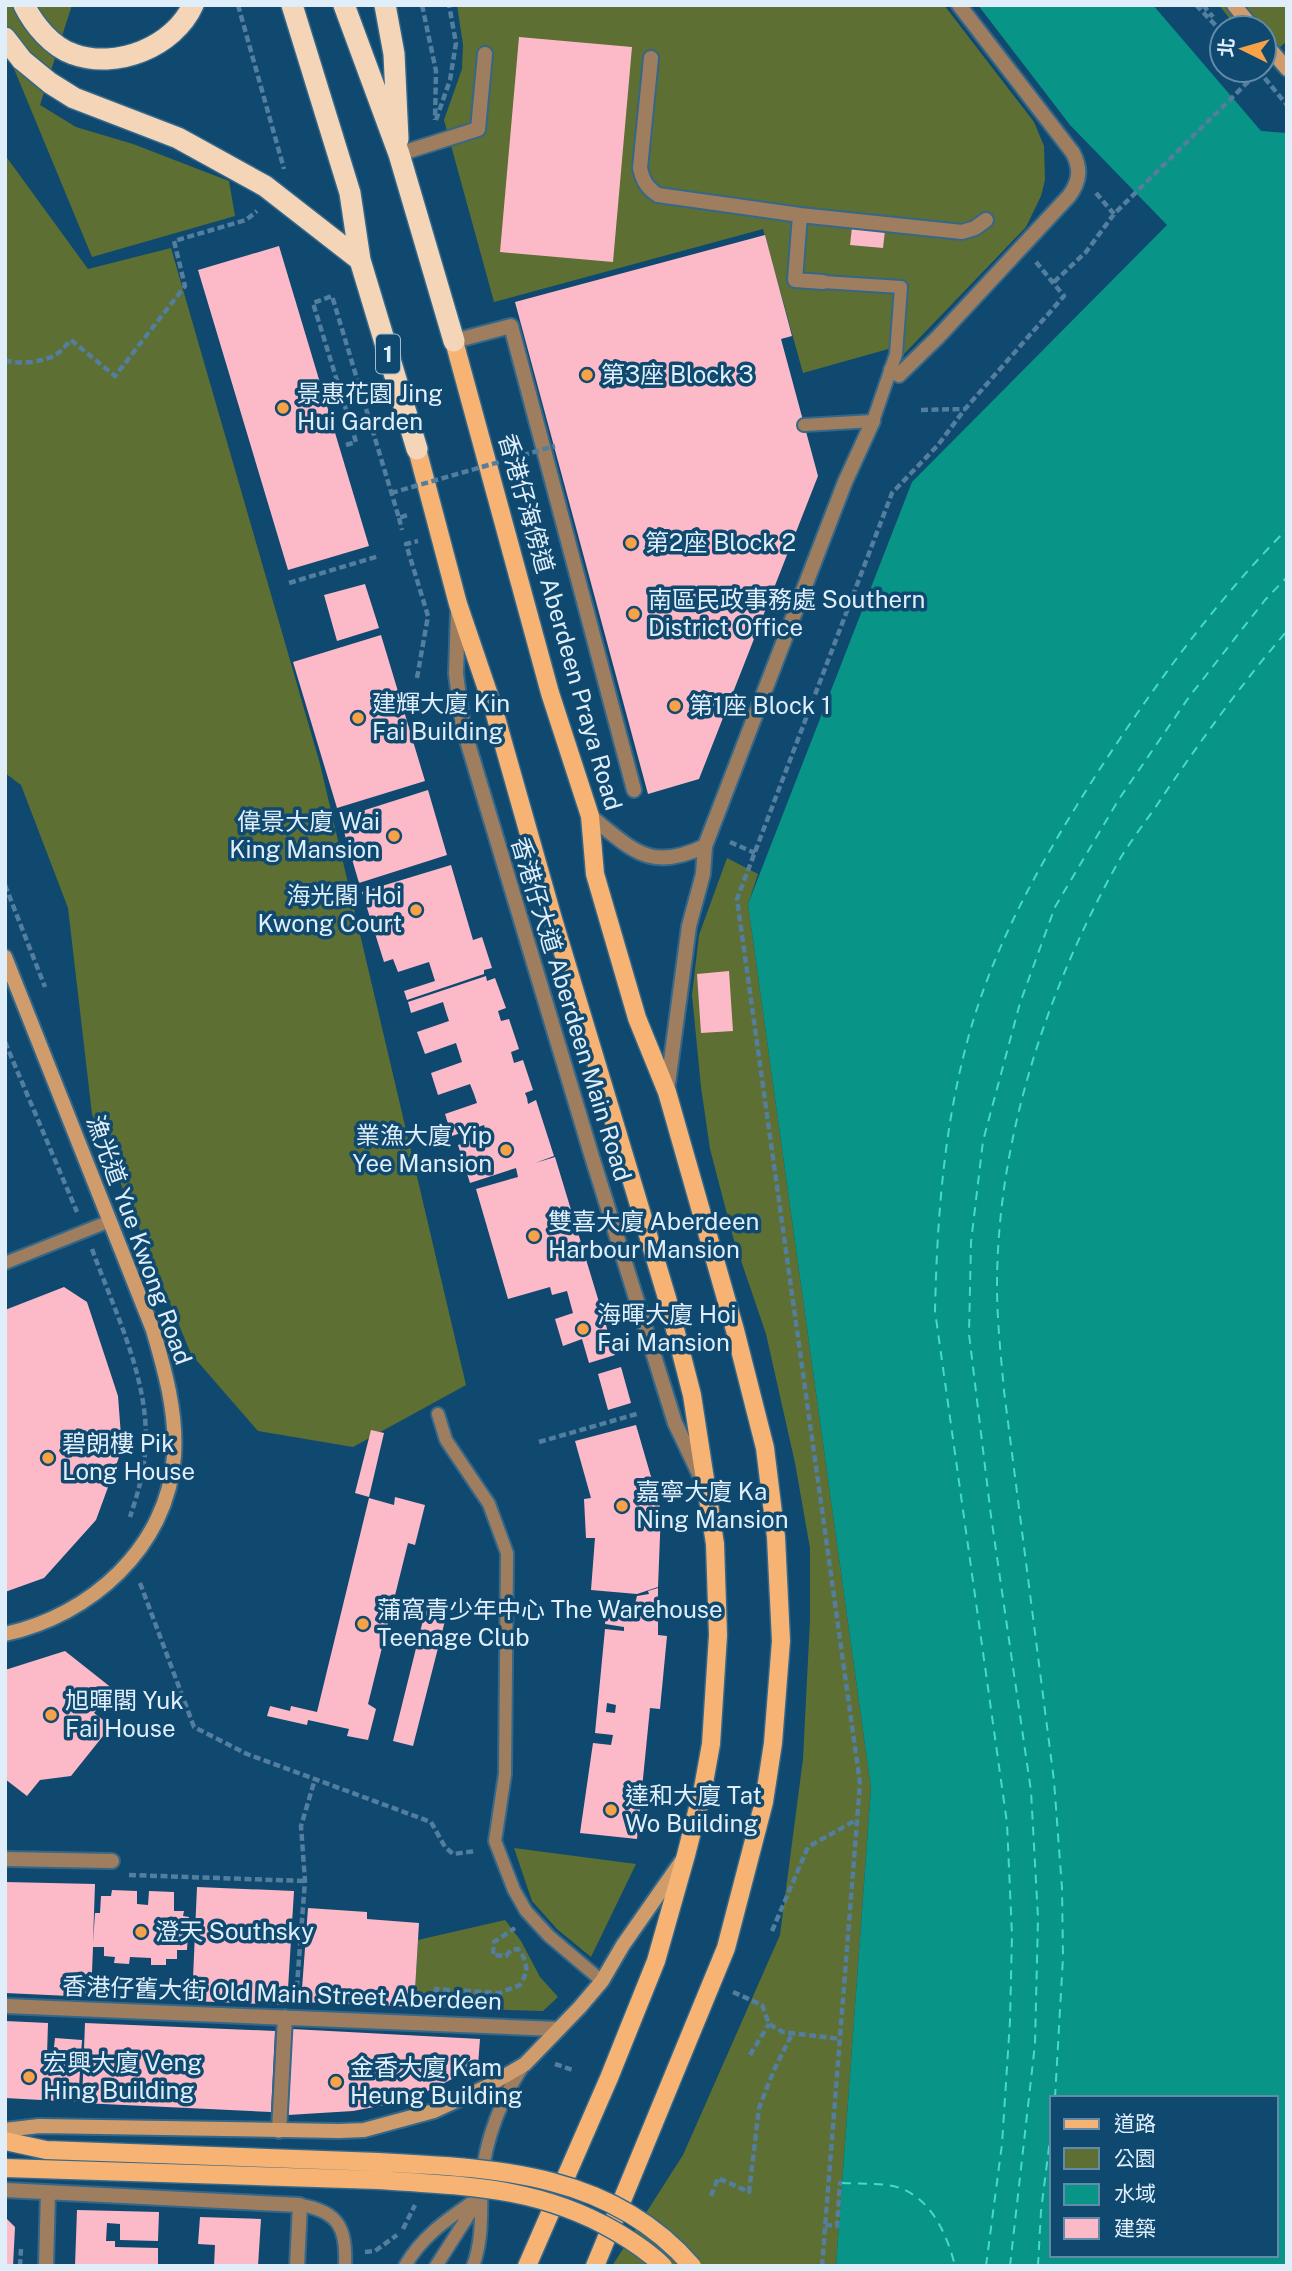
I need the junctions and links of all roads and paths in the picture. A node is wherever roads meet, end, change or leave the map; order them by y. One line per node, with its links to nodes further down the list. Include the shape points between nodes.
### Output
1 (24, 5): 2 (highway, via 45,35 70,54 120,59 153,47 174,31)
2 (193, 5)
3 (238, 5): 17 (path)
4 (292, 5): 23 (highway, 1, via 350,193)
5 (344, 5): 16 (highway, 香港仔海傍道 Aberdeen Praya Road)
6 (384, 5): 16 (highway, via 394,54)
7 (422, 5): 8 (path, via 436,71 435,125 454,62 456,43)
8 (449, 5)
9 (959, 5): 27 (street, via 1073,153 1079,175 1069,195 938,337)
10 (5, 38): 23 (highway, via 22,60 50,83 74,98 178,138 265,187)
11 (485, 54): 16 (street, via 478,129)
12 (651, 58): 21 (street, via 640,168 649,189 658,195)
13 (1245, 84): 20 (path)
14 (1268, 84): 15 (path, bridge)
15 (1287, 105)
16 (399, 154): 25 (highway, 香港仔海傍道 Aberdeen Praya Road)
17 (286, 173)
18 (1104, 202): 20 (path)
19 (257, 211): 26 (path, via 246,220 174,241 186,286 115,376 71,340 53,357)
20 (1114, 214): 28 (path, via 1054,282 1064,296)
21 (800, 215): 22 (street, via 962,232); 24 (street, via 795,280)
22 (986, 220)
23 (360, 260): 34 (highway, 1)
24 (823, 282): 27 (lane, via 901,288)
25 (454, 341): 44 (street, 香港仔海傍道 Aberdeen Praya Road, via 511,326); 45 (main road, 香港仔海傍道 Aberdeen Praya Road, via 550,693)
26 (5, 360)
27 (895, 372): 30 (lane)
28 (965, 409): 29 (path); 48 (path, via 892,493)
29 (921, 410)
30 (873, 421): 31 (lane); 47 (street, via 845,482)
31 (804, 425)
32 (346, 445): 35 (path, via 356,442 313,303 332,296)
33 (555, 446): 35 (path, bridge)
34 (416, 449): 42 (main road)
35 (391, 494): 37 (path)
36 (411, 514): 37 (path)
37 (399, 518): 39 (path)
38 (415, 527): 43 (path, via 419,541 406,544 428,616)
39 (402, 530)
40 (379, 556): 41 (path)
41 (289, 583)
42 (458, 604): 58 (main road, via 667,1298 692,1395); 58 (street, 香港仔大道 Aberdeen Main Road, via 456,674 463,727 675,1423)
43 (417, 678)
44 (634, 790)
45 (590, 816): 47 (street, via 631,849 646,855 684,856); 51 (main road, 香港仔海傍道 Aberdeen Praya Road, via 595,874 637,1018)
46 (730, 842): 48 (path)
47 (705, 846): 51 (street, via 703,874 688,926)
48 (755, 853): 63 (path, via 737,899 860,1783)
49 (5, 957): 52 (main road, 漁光道 Yue Kwong Road)
50 (5, 1042): 53 (path)
51 (667, 1092): 73 (main road, 香港仔海傍道 Aberdeen Praya Road, via 756,1407 776,1537 780,1641 773,1743 764,1802)
52 (110, 1221): 53 (lane); 61 (main road, 漁光道 Yue Kwong Road, via 153,1330 169,1389 175,1441 172,1477 148,1535 106,1586 63,1614)
53 (85, 1230): 54 (lane); 59 (path, via 142,1398 145,1451)
54 (5, 1263)
55 (640, 1413): 57 (path)
56 (438, 1414): 66 (lane, via 446,1440 489,1504 507,1553 505,1773 495,1841)
57 (539, 1442)
58 (710, 1497): 64 (main road, via 718,1635 714,1703 703,1788)
59 (128, 1523)
60 (140, 1583): 62 (path, via 194,1727 247,1754)
61 (5, 1634)
62 (315, 1779): 66 (path, via 431,1822 453,1854 485,1850); 69 (path, via 301,1826)
63 (857, 1820): 71 (path, via 808,1847); 80 (path)
64 (686, 1855): 72 (main road); 103 (main road, via 656,1961)
65 (5, 1859): 67 (street)
66 (502, 1859): 70 (lane)
67 (112, 1861)
68 (124, 1875): 69 (path)
69 (305, 1881): 75 (path)
70 (531, 1917): 72 (lane); 76 (path, via 494,1942 493,1955 506,1956 518,1949 526,1958 520,1985 499,1993 436,1989)
71 (772, 1931)
72 (602, 1981): 78 (main road)
73 (713, 1985): 77 (path, via 762,2005); 104 (main road, 香港仔海傍道 Aberdeen Praya Road)
74 (5, 2006): 75 (street, 香港仔舊大街 Old Main Street Aberdeen)
75 (290, 2013): 78 (street, 香港仔舊大街 Old Main Street Aberdeen); 84 (street)
76 (434, 2014)
77 (769, 2025): 79 (path); 81 (path)
78 (557, 2029): 82 (main road)
79 (793, 2032): 80 (path); 91 (path, via 759,2108 749,2192 718,2178)
80 (840, 2039): 94 (path)
81 (750, 2055)
82 (525, 2064): 84 (main road, via 486,2087 390,2124 364,2130); 90 (lane, via 494,2125)
83 (5, 2130): 84 (main road, via 39,2126)
84 (279, 2131)
85 (5, 2141): 106 (main road, bridge, via 46,2150 502,2170 540,2177 608,2203 643,2222 675,2246)
86 (5, 2168): 105 (main road, bridge, via 378,2180 499,2189 533,2196 600,2222)
87 (842, 2183): 94 (path, via 837,2227)
88 (5, 2190): 89 (street)
89 (48, 2192): 93 (street); 98 (street)
90 (481, 2196): 100 (lane, via 429,2233); 101 (lane); 102 (lane, via 481,2232)
91 (711, 2196)
92 (416, 2202): 96 (path, via 402,2232 375,2251)
93 (300, 2205): 96 (lane, via 317,2207 340,2225); 99 (street)
94 (825, 2225): 107 (path)
95 (21, 2244): 97 (path)
96 (345, 2260)
97 (20, 2266)
98 (46, 2266)
99 (297, 2266)
100 (405, 2266)
101 (436, 2266)
102 (473, 2266)
103 (527, 2266)
104 (595, 2266)
105 (663, 2266)
106 (692, 2266)
107 (822, 2266)

